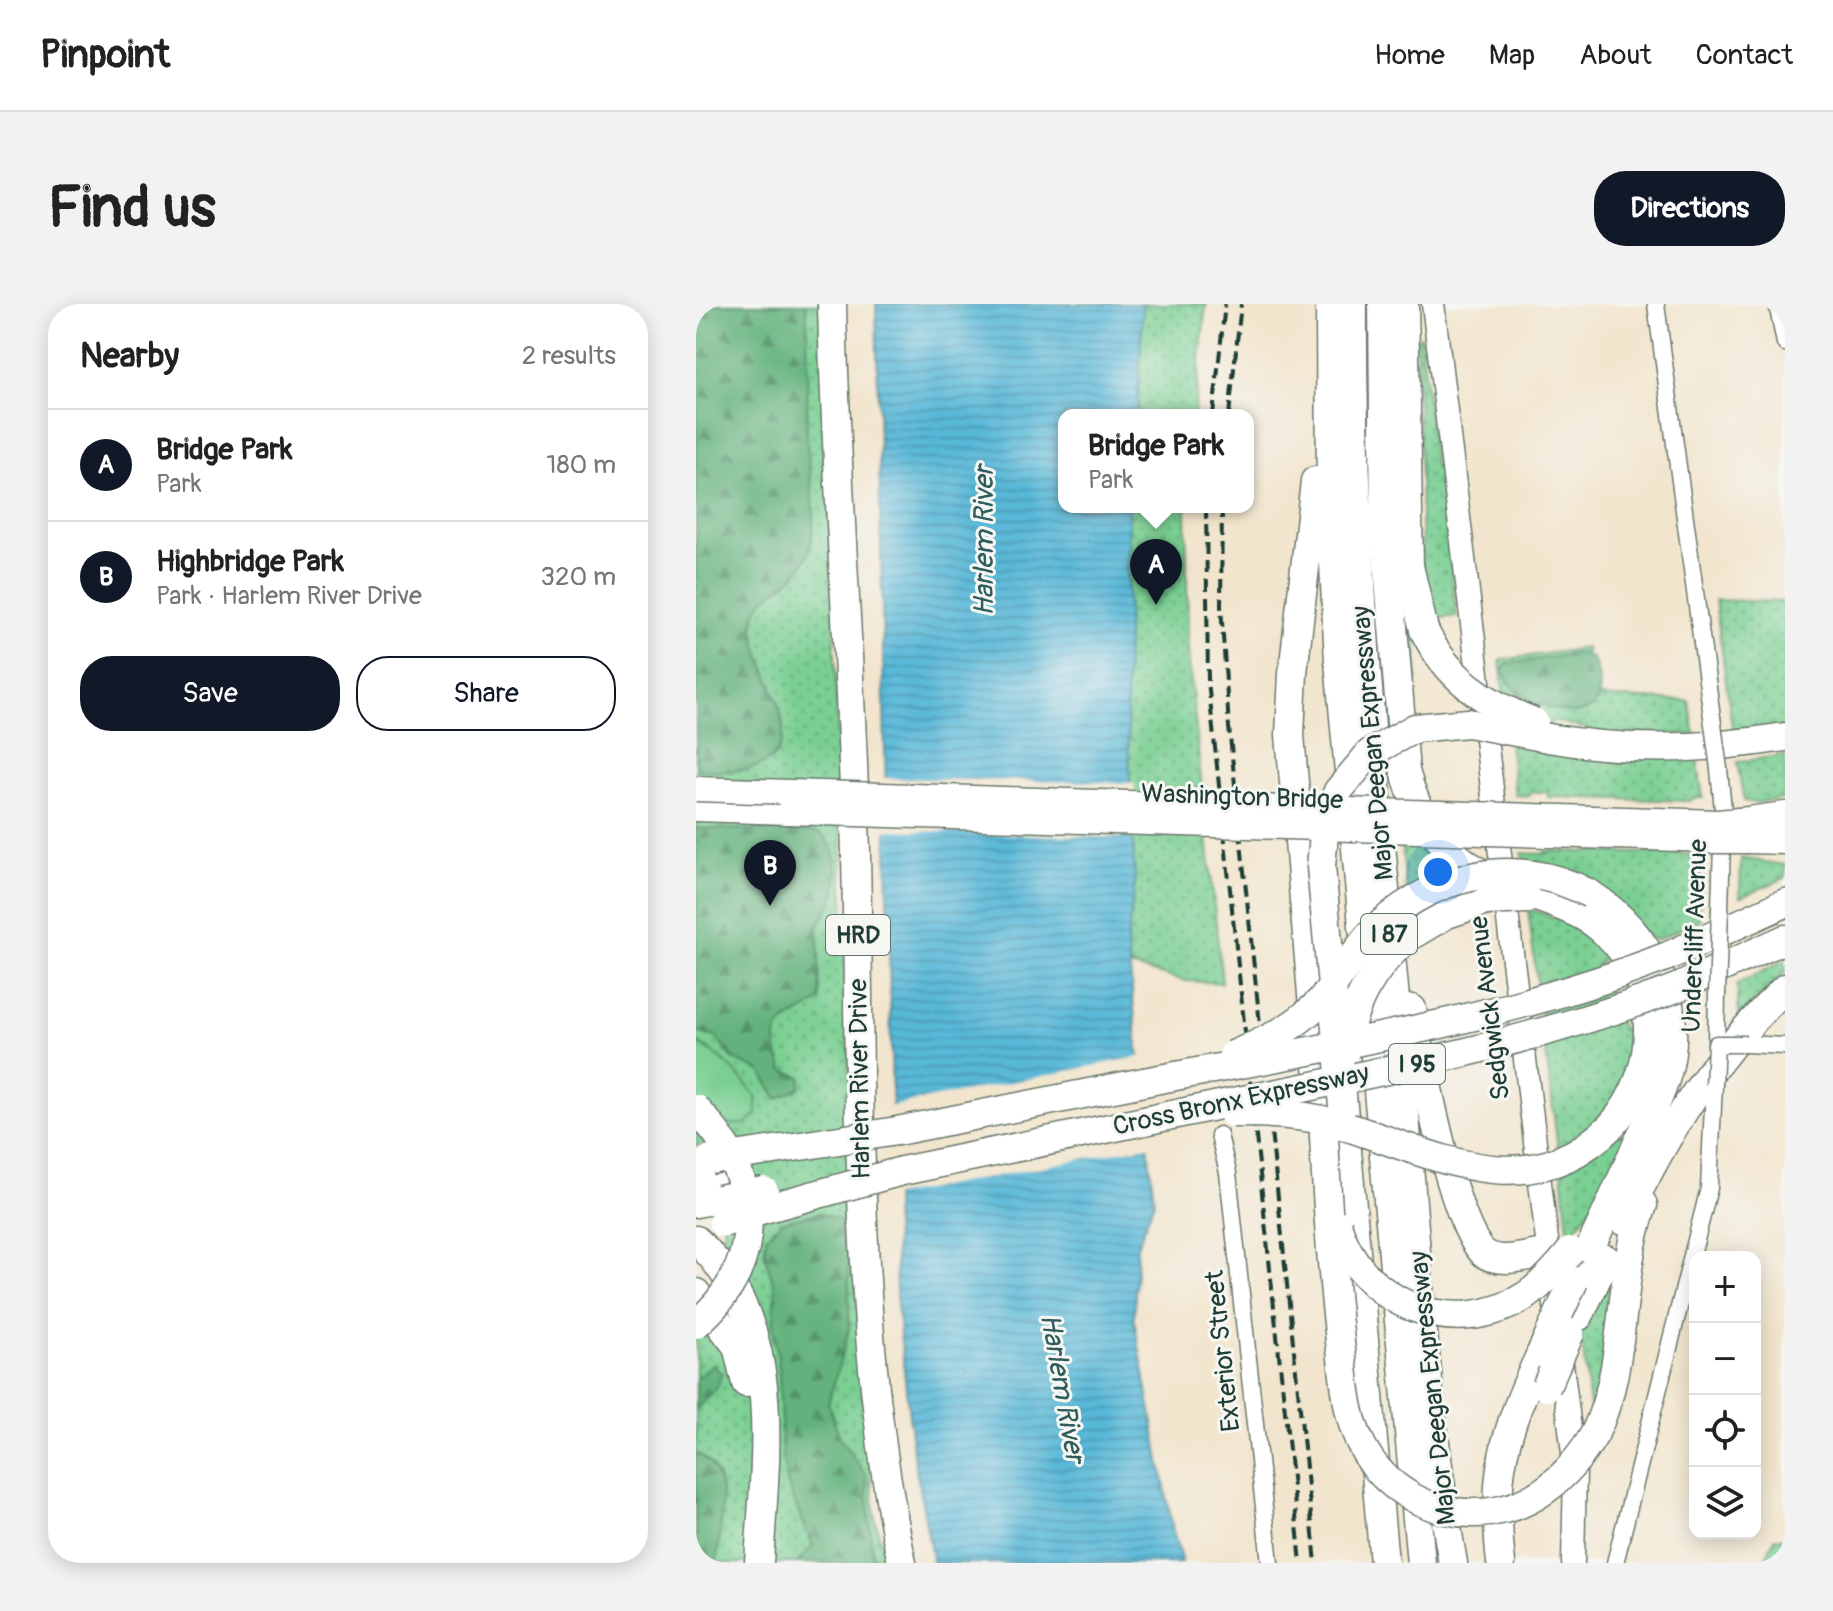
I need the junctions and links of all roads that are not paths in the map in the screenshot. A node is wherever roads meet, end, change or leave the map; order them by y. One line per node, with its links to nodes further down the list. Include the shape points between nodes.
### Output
1 (832, 304): 45 (highway, Harlem River Drive / HRD, via 854,772 867,1323 880,1444)
2 (849, 304): 46 (highway, Harlem River Drive / HRD, via 852,461 871,771 884,1309 893,1413)
3 (1316, 304): 35 (highway, bridge, via 1315,485 1290,735)
4 (1330, 304): 49 (highway, Major Deegan Expressway / I 87, via 1331,506 1339,662)
5 (1353, 304): 22 (highway, Major Deegan Expressway / I 87, via 1360,597)
6 (1383, 304): 23 (highway, via 1386,543 1405,771 1430,830 1453,854)
7 (1404, 304): 12 (highway, bridge, via 1409,566 1424,630 1443,662 1471,690)
8 (1433, 304): 39 (main road, Sedgwick Avenue)
9 (1656, 304): 27 (street, Undercliff Avenue, bridge, via 1723,801)
10 (1777, 304): 11 (street)
11 (1785, 343)
12 (1549, 732): 13 (highway, via 1614,747 1722,746); 30 (highway, bridge, via 1457,722 1415,728 1370,753 1338,791 1325,823 1321,867)
13 (1785, 737)
14 (696, 789): 19 (main road, Washington Bridge, bridge)
15 (696, 809): 19 (main road, Washington Bridge, bridge)
16 (1785, 814): 17 (main road)
17 (1749, 822): 18 (highway); 19 (highway, bridge)
18 (1785, 824)
19 (1707, 830): 20 (highway, bridge); 21 (main road, Washington Bridge, bridge)
20 (1785, 840)
21 (1785, 853)
22 (1385, 883): 39 (highway, via 1444,1154 1467,1231 1492,1257); 50 (highway, Major Deegan Expressway / I 87, via 1434,1429)
23 (1527, 896): 30 (highway, bridge, via 1455,911 1410,936 1385,960 1349,1027); 33 (highway, bridge, via 1591,921 1620,947 1646,1002 1649,1031 1634,1096 1591,1144 1564,1159 1508,1171 1458,1165 1310,1118 1217,1113)
24 (1785, 903): 29 (highway, Cross Bronx Expressway / I 95, bridge, via 1668,956 1483,1016)
25 (1785, 939): 33 (highway, Cross Bronx Expressway / I 95, bridge, via 1679,987 1570,1026 1495,1047)
26 (1785, 988): 32 (highway, via 1723,1052)
27 (1716, 1044): 28 (street, bridge); 52 (street, Undercliff Avenue, bridge, via 1709,1188)
28 (1785, 1046)
29 (1144, 1082): 36 (highway, bridge, via 1217,1061 1297,1021 1320,1001 1385,921 1416,898 1477,875 1525,874 1590,894 1615,912 1654,963 1669,1005 1672,1036 1667,1073); 37 (highway, Cross Bronx Expressway / I 95, bridge, via 897,1131)
30 (1343, 1106): 48 (highway)
31 (696, 1109): 41 (highway, bridge, via 735,1160 749,1215 744,1251)
32 (1677, 1119): 35 (highway, bridge, via 1629,1249 1614,1377 1594,1435 1556,1482 1534,1498 1467,1513 1431,1506 1401,1490 1362,1447 1348,1407 1331,1261); 42 (highway, bridge, via 1579,1316 1508,1481)
33 (1149, 1120): 37 (highway, Cross Bronx Expressway / I 95, bridge, via 902,1171)
34 (1219, 1135): 47 (street, Exterior Street, via 1228,1173)
35 (1324, 1136): 39 (highway, bridge, via 1343,1241 1368,1280 1396,1301 1439,1315 1494,1309 1535,1289)
36 (1631, 1158): 39 (highway); 42 (highway, bridge, via 1513,1416 1496,1500)
37 (707, 1186): 38 (highway, I 95)
38 (698, 1247): 41 (highway, via 728,1278)
39 (1559, 1251): 51 (main road, Sedgwick Avenue, via 1575,1470)
40 (696, 1293): 41 (highway)
41 (712, 1318): 43 (highway, via 744,1371 750,1413); 44 (highway, via 754,1337 765,1386)
42 (1501, 1560)
43 (744, 1563)
44 (759, 1563)
45 (902, 1563)
46 (919, 1563)
47 (1270, 1563)
48 (1384, 1563)
49 (1421, 1563)
50 (1453, 1563)
51 (1573, 1563)
52 (1615, 1563)

